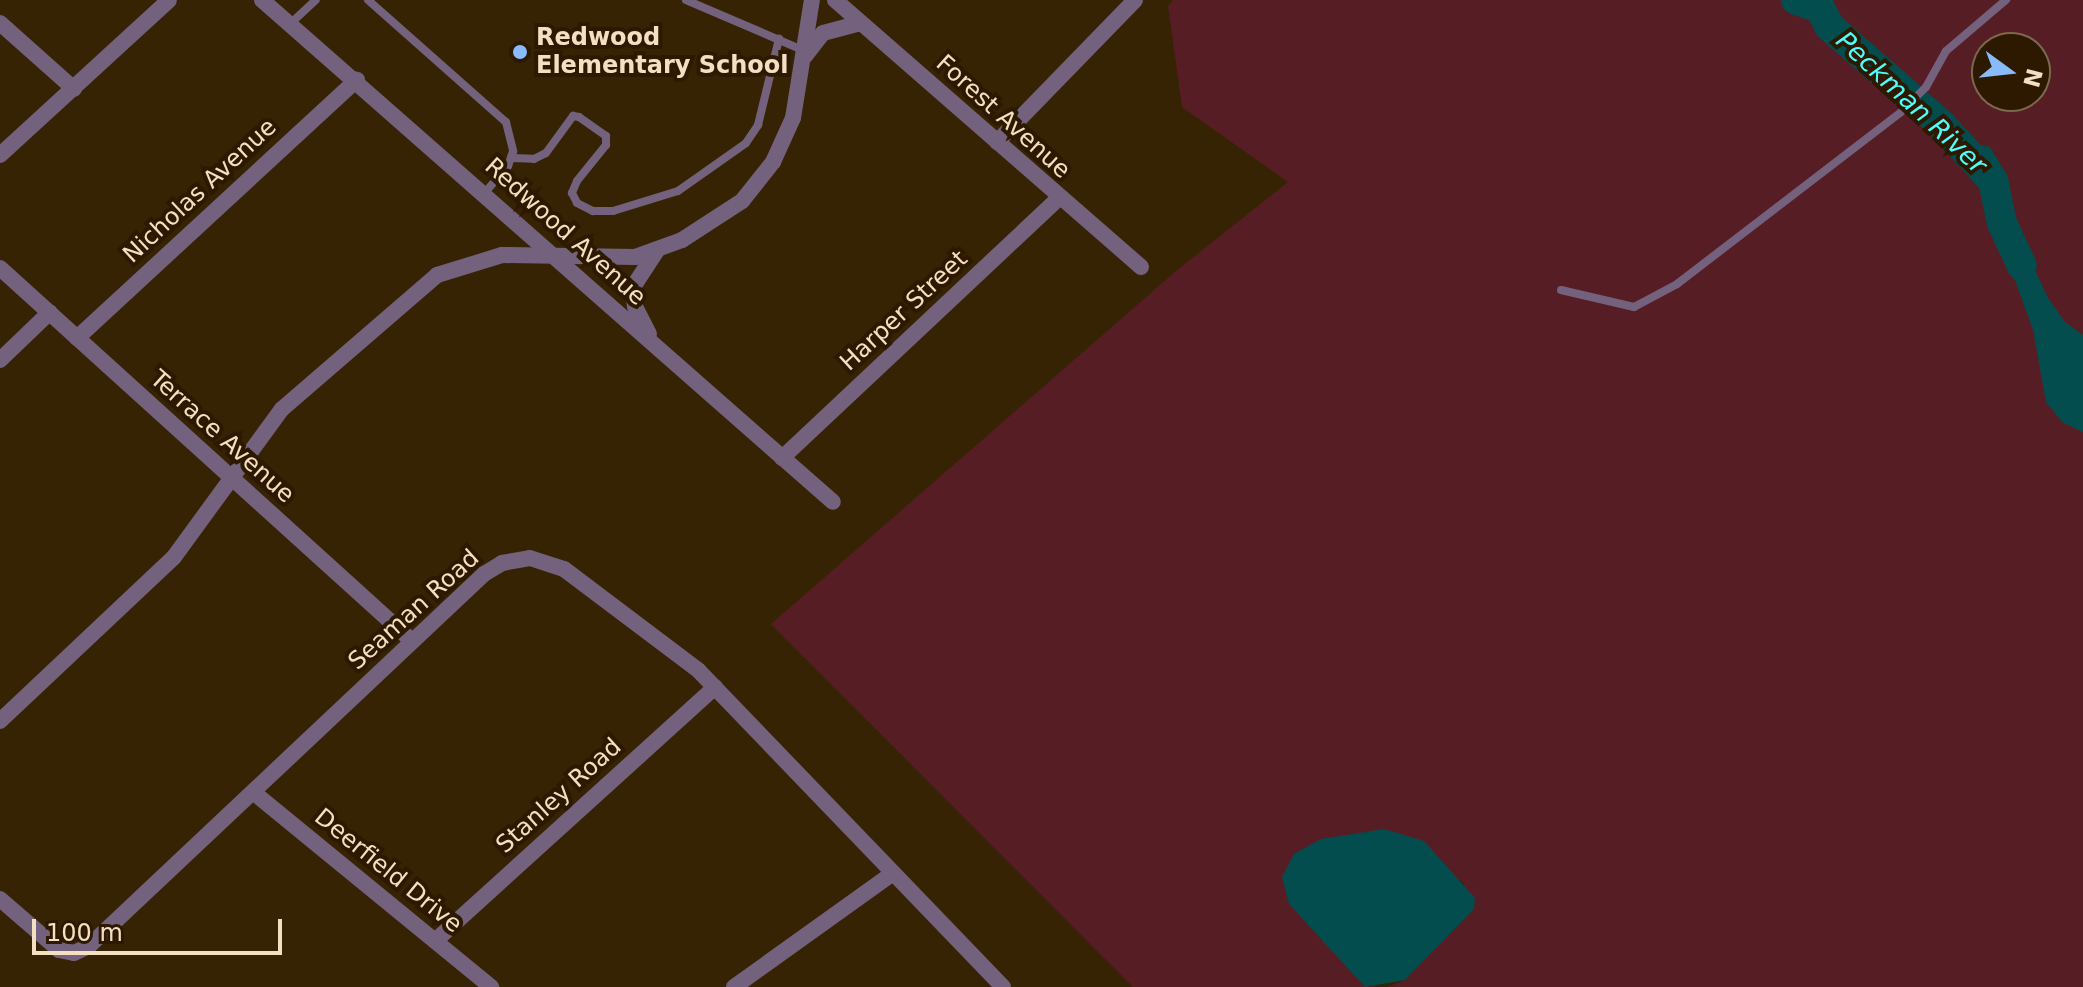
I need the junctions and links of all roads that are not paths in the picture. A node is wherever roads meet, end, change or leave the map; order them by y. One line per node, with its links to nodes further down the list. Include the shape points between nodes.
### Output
1 (169, 0): 16 (street)
2 (262, 0): 12 (street, Redwood Avenue)
3 (316, 0): 12 (lane)
4 (368, 0): 19 (lane, via 506,122 513,136)
5 (686, 0): 13 (lane)
6 (812, 0): 14 (street)
7 (835, 0): 11 (street, Forest Avenue)
8 (1135, 0): 17 (street)
9 (2006, 0): 26 (lane, via 1946,51 1926,87 1901,112 1643,305)
10 (0, 23): 16 (street)
11 (861, 23): 14 (street, via 823,33); 17 (street, Forest Avenue)
12 (290, 24): 15 (street, Redwood Avenue)
13 (779, 39): 14 (lane); 19 (lane, via 752,134 678,191 613,211 593,211 577,203 572,193 577,181 606,145 606,136 579,117 573,116 546,153 534,159)
14 (805, 54): 22 (street, via 793,118 773,162 723,216)
15 (357, 80): 20 (street, Redwood Avenue); 28 (street, Nicholas Avenue)
16 (74, 89): 18 (street)
17 (997, 142): 21 (street, Forest Avenue)
18 (0, 155)
19 (511, 158): 20 (lane)
20 (485, 192): 23 (street, Redwood Avenue)
21 (1059, 198): 24 (street, Forest Avenue); 31 (street, Harper Street)
22 (660, 249): 23 (street, via 607,260); 29 (street, via 642,267 633,287 635,307)
23 (552, 256): 29 (street, Redwood Avenue); 32 (street, via 502,255 437,275 282,409)
24 (1141, 267)
25 (0, 268): 27 (street, Terrace Avenue)
26 (1561, 290)
27 (50, 312): 28 (street, Terrace Avenue); 30 (street)
28 (77, 338): 32 (street, Terrace Avenue)
29 (654, 342): 31 (street, Redwood Avenue)
30 (0, 360)
31 (782, 458): 33 (street, Redwood Avenue)
32 (230, 477): 34 (street, Terrace Avenue); 36 (street, via 174,557)
33 (833, 502)
34 (412, 641): 35 (street, Seaman Road, via 484,574 502,563 530,558 564,569); 37 (street, Seaman Road)
35 (715, 687): 38 (street, Seaman Road); 40 (street, Stanley Road)
36 (0, 721)
37 (253, 792): 39 (street, Seaman Road, via 89,946 74,953 47,941); 40 (street, Deerfield Drive)
38 (892, 874): 42 (street); 43 (street, Seaman Road)
39 (0, 899)
40 (435, 941): 41 (street, Deerfield Drive)
41 (491, 987)
42 (734, 987)
43 (1003, 987)

